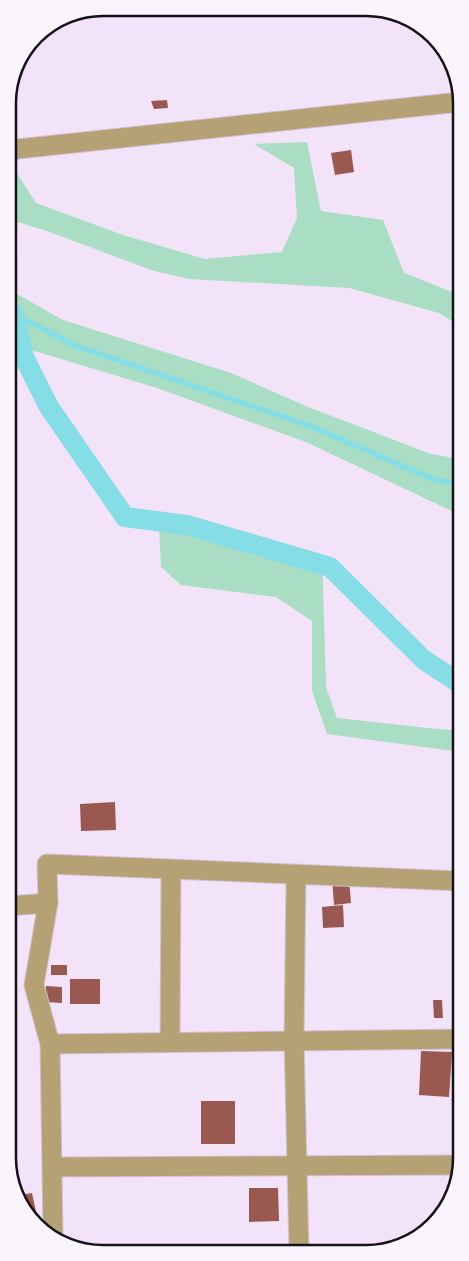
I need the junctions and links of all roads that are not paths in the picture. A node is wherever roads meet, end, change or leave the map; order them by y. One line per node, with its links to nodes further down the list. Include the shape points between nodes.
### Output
1 (453, 103): 2 (street)
2 (16, 149)
3 (171, 869): 4 (street); 6 (street, via 47,864); 10 (street)
4 (296, 874): 5 (street); 9 (street)
5 (453, 881)
6 (48, 903): 7 (street); 11 (street, via 34,985)
7 (16, 905)
8 (453, 1039): 9 (street)
9 (294, 1040): 10 (street); 13 (street)
10 (170, 1042): 11 (street)
11 (50, 1044): 14 (street)
12 (453, 1165): 13 (street)
13 (297, 1166): 14 (street); 16 (street)
14 (52, 1167): 15 (street)
15 (53, 1229)
16 (299, 1245)

